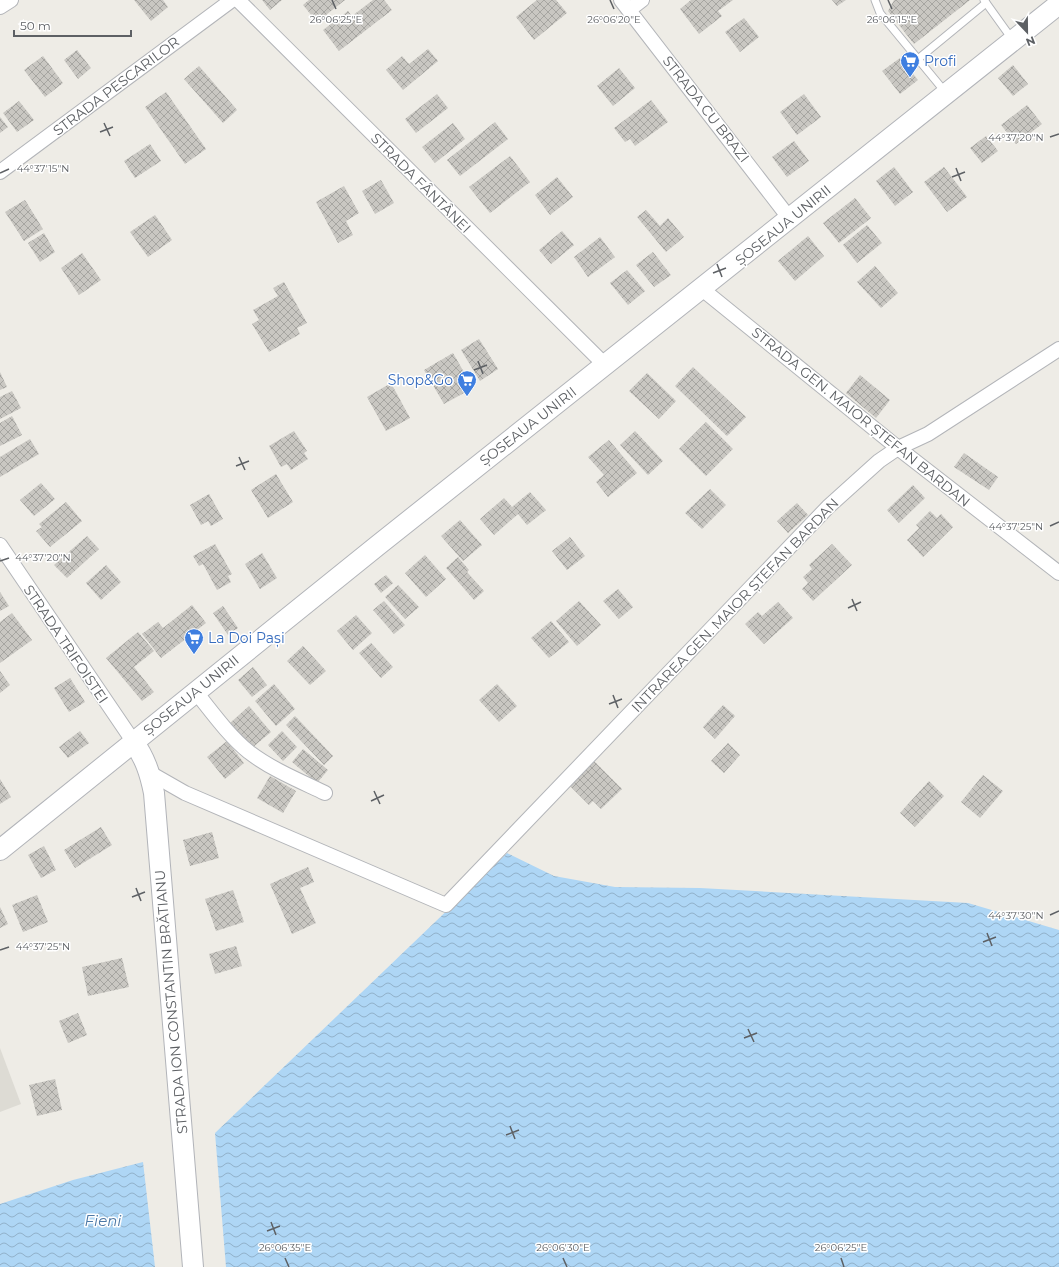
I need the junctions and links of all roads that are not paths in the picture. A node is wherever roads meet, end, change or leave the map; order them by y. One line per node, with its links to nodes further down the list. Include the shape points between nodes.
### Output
1 (11, 0): 9 (street)
2 (232, 0): 13 (street, STRADA PESCARILOR)
3 (238, 0): 17 (street, STRADA FÂNTÂNEI)
4 (642, 0): 8 (street)
5 (875, 0): 11 (lane, via 880,14)
6 (985, 1): 10 (lane); 11 (lane)
7 (1059, 4): 10 (main road, ȘOSEAUA UNIRII)
8 (625, 5): 14 (street, STRADA CU BRAZI)
9 (0, 7)
10 (1013, 41): 12 (main road, ȘOSEAUA UNIRII)
11 (918, 59): 12 (lane)
12 (947, 94): 14 (main road, ȘOSEAUA UNIRII)
13 (0, 172)
14 (790, 219): 15 (main road, ȘOSEAUA UNIRII)
15 (702, 289): 17 (main road, ȘOSEAUA UNIRII); 18 (street, STRADA GEN. MAIOR ȘTEFAN BARDAN)
16 (1059, 349): 18 (street, INTRAREA GEN. MAIOR ȘTEFAN BARDAN, via 928,434)
17 (605, 365): 21 (main road, ȘOSEAUA UNIRII)
18 (898, 448): 20 (street, STRADA GEN. MAIOR ȘTEFAN BARDAN); 23 (street, INTRAREA GEN. MAIOR ȘTEFAN BARDAN, via 879,461 828,507 446,905 185,792)
19 (0, 545): 22 (street, STRADA TRIFOISTEI)
20 (1059, 573)
21 (196, 691): 22 (main road, ȘOSEAUA UNIRII); 24 (street, via 250,753)
22 (133, 741): 23 (main road, STRADA ION CONSTANTIN BRĂTIANU); 25 (main road, ȘOSEAUA UNIRII)
23 (150, 773): 26 (main road, STRADA ION CONSTANTIN BRĂTIANU, via 155,801)
24 (325, 793)
25 (0, 850)
26 (193, 1267)

